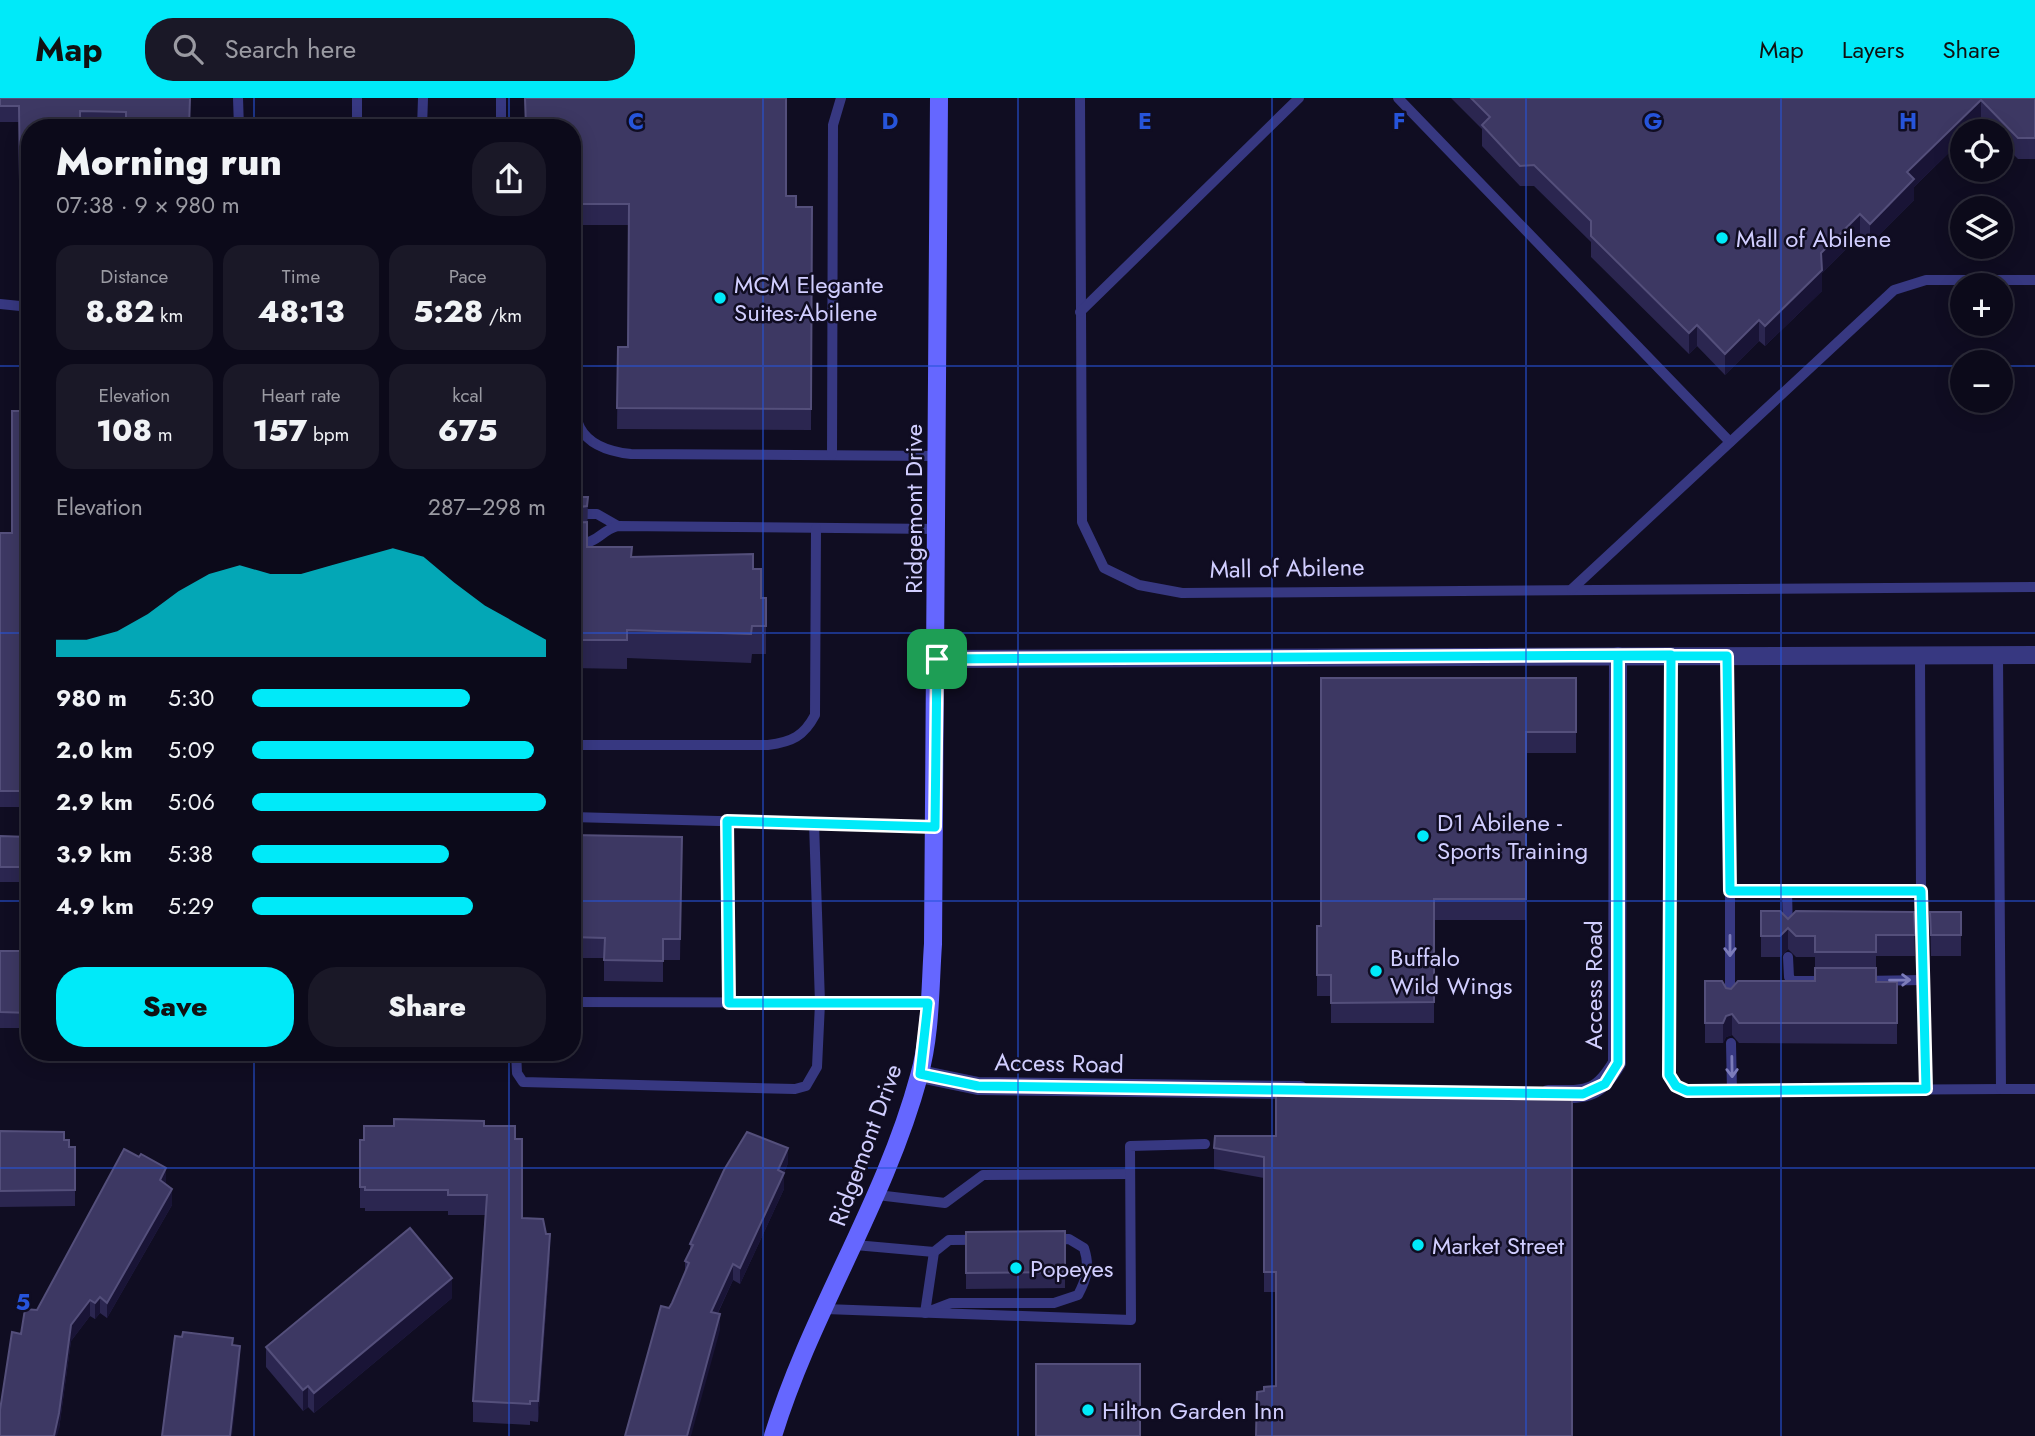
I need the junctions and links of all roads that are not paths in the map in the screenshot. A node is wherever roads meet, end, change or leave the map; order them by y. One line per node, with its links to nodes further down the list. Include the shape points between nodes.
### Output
1 (238, 98): 10 (lane)
2 (357, 98): 11 (lane)
3 (423, 98): 12 (lane)
4 (502, 98): 13 (lane)
5 (841, 98): 20 (lane, via 833,125)
6 (939, 98): 21 (street, Ridgemont Drive)
7 (1080, 98): 17 (lane, Mall of Abilene)
8 (1299, 98): 17 (lane)
9 (1398, 98): 19 (lane)
10 (239, 119)
11 (357, 119)
12 (422, 119)
13 (502, 119)
14 (2035, 280): 19 (lane, via 1926,280 1894,290)
15 (0, 304): 16 (lane)
16 (21, 306)
17 (1080, 312): 28 (lane, Mall of Abilene, via 1082,523 1104,568 1139,585 1182,593)
18 (581, 430): 20 (lane, via 599,448 631,454)
19 (1730, 442): 28 (lane)
20 (832, 455): 21 (lane)
21 (938, 456): 25 (street, Ridgemont Drive)
22 (581, 514): 23 (lane, via 597,514)
23 (618, 526): 24 (lane); 26 (lane, via 595,542)
24 (816, 528): 25 (lane); 36 (lane, via 815,715 801,736 768,745)
25 (938, 529): 35 (street, Ridgemont Drive)
26 (581, 543)
27 (2035, 587): 28 (lane, Mall of Abilene)
28 (1572, 589)
29 (1671, 655): 31 (street); 32 (street); 59 (lane, via 1669,1075 1676,1086 1687,1091)
30 (2035, 655): 33 (street)
31 (1618, 656): 35 (street); 60 (street, Access Road, via 1618,1063 1605,1084 1583,1094)
32 (1727, 656): 34 (street); 41 (lane)
33 (1998, 656): 34 (street); 56 (lane)
34 (1920, 657): 43 (lane)
35 (937, 659): 40 (street, Ridgemont Drive)
36 (581, 745)
37 (581, 817): 38 (lane)
38 (727, 821): 39 (lane); 49 (lane)
39 (814, 824): 40 (lane); 50 (lane)
40 (935, 827): 51 (street, Ridgemont Drive)
41 (1730, 891): 42 (lane); 48 (lane, one-way to 48)
42 (1787, 891): 43 (lane); 44 (lane)
43 (1921, 891): 46 (lane)
44 (1788, 932)
45 (1788, 957): 46 (lane, one-way to 46, via 1792,981)
46 (1923, 980): 55 (lane)
47 (581, 1002): 49 (lane)
48 (1730, 1002)
49 (729, 1003): 50 (lane)
50 (820, 1003): 51 (lane); 53 (lane, via 817,1068 806,1086 795,1089 523,1082)
51 (928, 1003): 54 (street, Ridgemont Drive)
52 (1731, 1043): 59 (lane, one-way to 59)
53 (516, 1061)
54 (920, 1074): 58 (street, Access Road, via 978,1086); 63 (street, Ridgemont Drive)
55 (1926, 1089): 56 (lane); 59 (lane)
56 (2001, 1089): 57 (lane)
57 (2035, 1089)
58 (1319, 1091)
59 (1732, 1091)
60 (1527, 1094)
61 (1205, 1143): 62 (lane, via 1130,1146)
62 (1130, 1174): 63 (lane, via 983,1175 945,1203); 67 (lane, via 1132,1320)
63 (877, 1195): 64 (street, Ridgemont Drive)
64 (855, 1245): 65 (lane); 66 (street, Ridgemont Drive)
65 (934, 1252): 67 (lane); 67 (lane, via 949,1240 1069,1239 1084,1248 1089,1263 1078,1295 1054,1303 951,1303)
66 (825, 1309): 67 (lane); 68 (street, Ridgemont Drive, via 788,1390)
67 (925, 1313)
68 (774, 1436)

